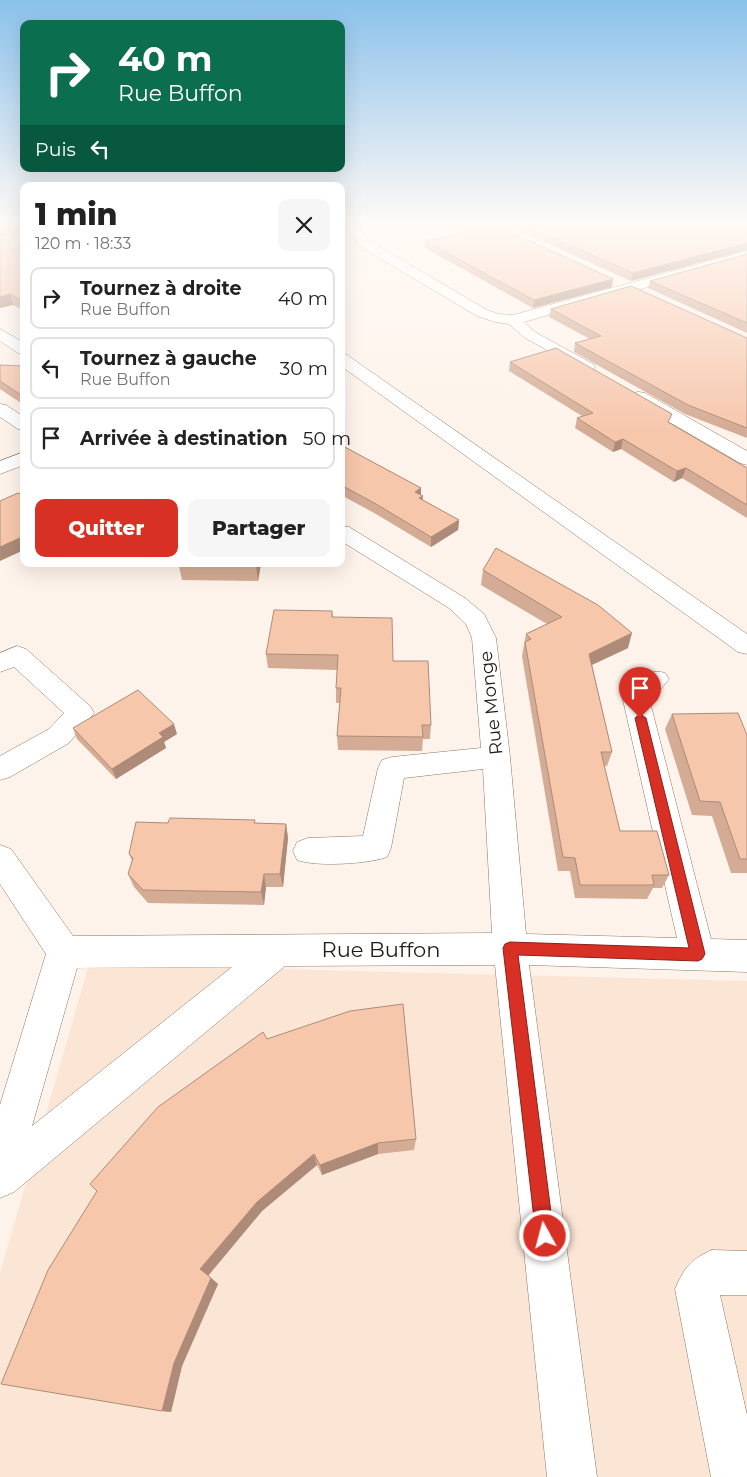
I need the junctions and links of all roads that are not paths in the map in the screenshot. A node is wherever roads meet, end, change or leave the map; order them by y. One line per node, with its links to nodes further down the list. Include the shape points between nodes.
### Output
1 (450, 294): 5 (street, via 482,313)
2 (610, 294): 5 (street)
3 (646, 294): 4 (street)
4 (653, 297)
5 (513, 320): 7 (street, via 530,335)
6 (345, 361): 15 (street)
7 (598, 374)
8 (623, 388): 11 (street)
9 (0, 409): 10 (street)
10 (20, 422)
11 (747, 459)
12 (20, 460): 13 (street)
13 (0, 468)
14 (345, 534): 18 (street, Rue Monge, via 457,603 476,620 484,638)
15 (747, 646)
16 (0, 663): 19 (street, via 17,656 80,713 58,736)
17 (656, 679): 25 (street, via 636,700)
18 (496, 757): 20 (street, via 392,768 376,848); 22 (street, Rue Monge)
19 (0, 769)
20 (308, 851)
21 (0, 858): 24 (street)
22 (510, 948): 23 (street, Rue Buffon); 25 (street, Rue Buffon); 31 (street, Rue Monge)
23 (279, 950): 24 (street, Rue Buffon); 28 (street)
24 (64, 952): 27 (street)
25 (698, 954): 26 (street, Rue Buffon)
26 (747, 956)
27 (0, 1170)
28 (0, 1178)
29 (747, 1273): 30 (street, via 712,1272 697,1289)
30 (739, 1464)
31 (572, 1477)

